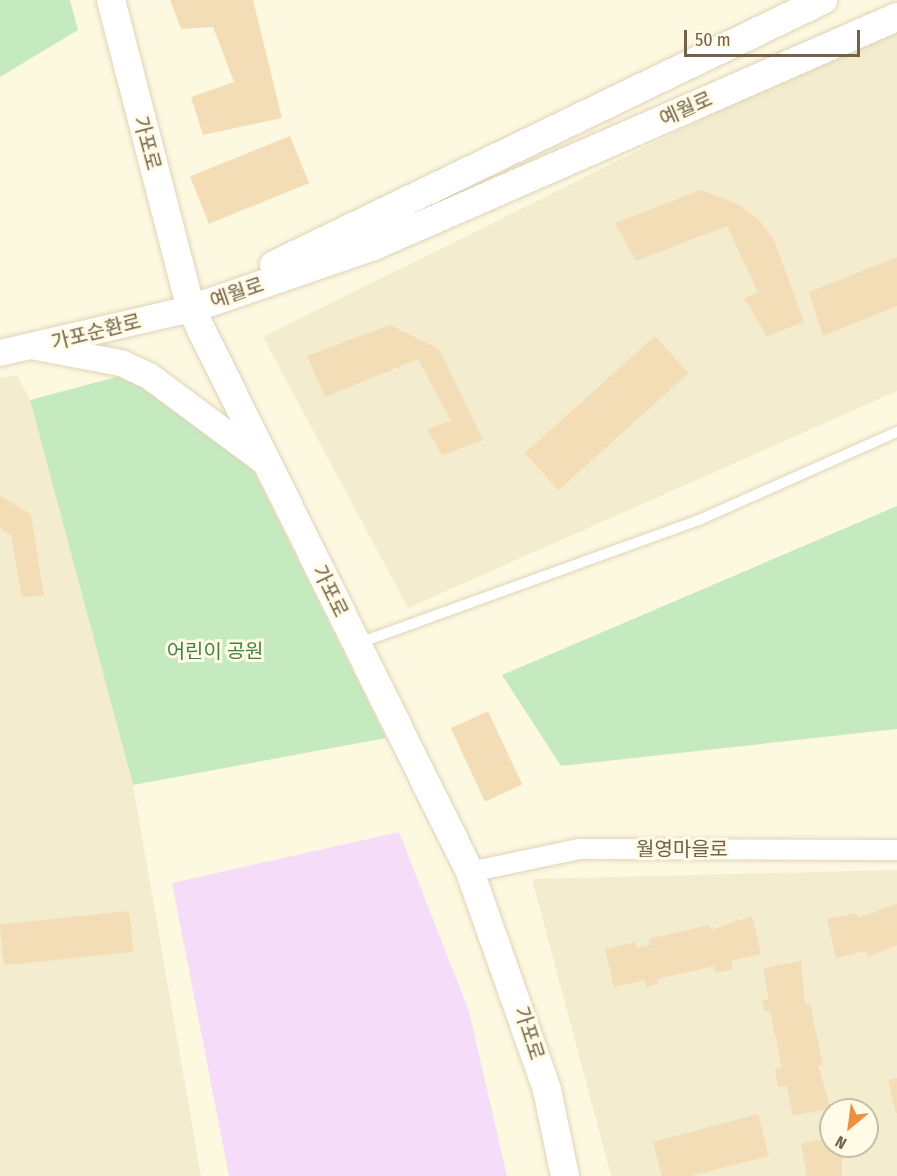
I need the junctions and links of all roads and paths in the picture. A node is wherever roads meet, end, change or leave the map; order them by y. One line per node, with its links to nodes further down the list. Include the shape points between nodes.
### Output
1 (111, 0): 4 (main road, 가포로)
2 (823, 0): 4 (main road, 예월로, via 340,231)
3 (897, 17): 4 (main road, 예월로, via 374,246)
4 (191, 309): 5 (street, 가포순환로); 8 (main road, 가포로)
5 (36, 347): 6 (street, 가포순환로); 8 (street, via 121,363 149,376)
6 (0, 353)
7 (897, 432): 9 (lane, via 699,520)
8 (266, 463): 9 (main road, 가포로)
9 (356, 644): 11 (main road, 가포로)
10 (897, 850): 11 (street, 월영마을로, via 579,849)
11 (470, 872): 12 (main road, 가포로, via 548,1090)
12 (565, 1176)

